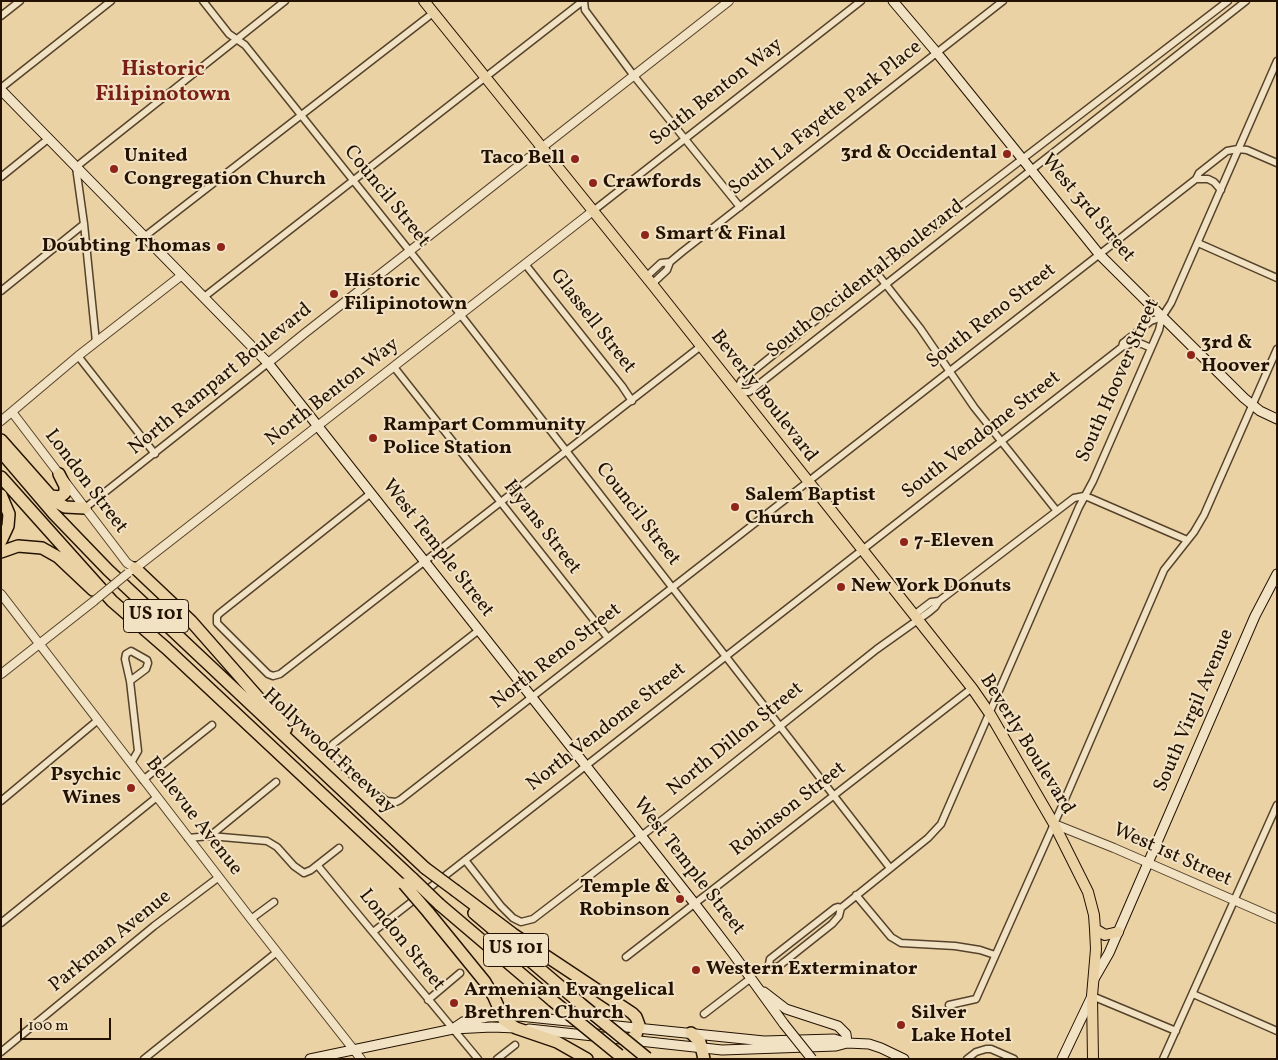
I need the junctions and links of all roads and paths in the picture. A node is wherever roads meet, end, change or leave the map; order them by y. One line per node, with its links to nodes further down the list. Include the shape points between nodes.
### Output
1 (20, 1): 14 (street)
2 (111, 1): 20 (street)
3 (203, 1): 15 (street, Council Street, via 229,34)
4 (285, 1): 15 (street)
5 (424, 1): 13 (main road, Beverly Boulevard)
6 (584, 1): 18 (street, via 585,10); 19 (street)
7 (729, 1): 18 (street, North Rampart Boulevard)
8 (861, 1): 23 (street, South Benton Way)
9 (892, 1): 16 (main road, West 3rd Street)
10 (1002, 1): 16 (street, South La Fayette Park Place)
11 (1228, 1): 26 (street, South Occidental Boulevard)
12 (1246, 1): 29 (street, South Occidental Boulevard)
13 (433, 13): 19 (main road, Beverly Boulevard); 21 (street)
14 (1, 16)
15 (237, 39): 21 (street, Council Street); 28 (street)
16 (938, 53): 26 (main road, West 3rd Street); 34 (street, South La Fayette Park Place)
17 (1277, 61): 25 (street, South Hoover Street)
18 (634, 76): 23 (street); 24 (street, North Rampart Boulevard)
19 (486, 77): 24 (main road, Beverly Boulevard); 32 (street)
20 (1, 89): 22 (main road, West Temple Street)
21 (301, 116): 32 (street, Council Street); 37 (street)
22 (48, 139): 28 (main road, West Temple Street); 30 (street)
23 (685, 139): 34 (street); 35 (street, South Benton Way)
24 (543, 147): 35 (main road, Beverly Boulevard); 39 (street, North Rampart Boulevard)
25 (1238, 149): 27 (street); 31 (street, South Reno Street, via 1227,151); 33 (street, South Hoover Street)
26 (1022, 159): 29 (main road, West 3rd Street); 43 (street, South Occidental Boulevard)
27 (1277, 163)
28 (76, 166): 36 (street); 37 (main road, West Temple Street)
29 (1031, 171): 40 (main road, West 3rd Street); 47 (street, South Occidental Boulevard)
30 (1, 177)
31 (1196, 178): 33 (street, via 1214,182); 40 (street, South Reno Street)
32 (353, 182): 39 (street, Council Street); 49 (street)
33 (1221, 190): 38 (street, South Hoover Street)
34 (740, 207): 41 (street, South La Fayette Park Place)
35 (593, 211): 42 (street, North Benton Way); 46 (main road, Beverly Boulevard)
36 (84, 224): 48 (street); 52 (street)
37 (144, 237): 44 (main road, West Temple Street)
38 (1198, 243): 45 (street); 51 (street, South Hoover Street)
39 (409, 252): 50 (street, Council Street); 58 (street, North Rampart Boulevard)
40 (1099, 254): 51 (main road, West 3rd Street); 60 (street, South Reno Street)
41 (670, 262): 46 (street, South La Fayette Park Place, via 667,270); 46 (street, South La Fayette Park Place, via 661,263)
42 (526, 264): 50 (street, North Benton Way); 62 (street, Glassell Street)
43 (876, 272): 47 (street); 61 (street, South Occidental Boulevard, via 741,381)
44 (182, 275): 49 (main road, West Temple Street); 52 (street)
45 (1277, 278)
46 (649, 281): 53 (main road, Beverly Boulevard)
47 (885, 285): 60 (street); 61 (street, South Occidental Boulevard, via 749,392)
48 (1, 291)
49 (204, 297): 58 (main road, West Temple Street)
50 (460, 314): 59 (street, North Benton Way); 70 (street, Council Street)
51 (1162, 318): 54 (street, South Vendome Street, via 1151,321); 55 (street, South Hoover Street); 63 (main road, West 3rd Street)
52 (96, 342): 57 (street)
53 (701, 346): 61 (main road, Beverly Boulevard); 62 (street)
54 (1122, 347): 55 (street, via 1133,343); 68 (street, South Vendome Street)
55 (1151, 348): 78 (street, South Hoover Street)
56 (1277, 349): 63 (street)
57 (78, 356): 64 (street); 71 (street)
58 (268, 363): 67 (main road, West Temple Street); 71 (street, North Rampart Boulevard)
59 (394, 367): 67 (street, North Benton Way); 79 (street, Hyans Street)
60 (950, 371): 68 (street); 74 (street, South Reno Street)
61 (737, 392): 74 (main road, Beverly Boulevard)
62 (632, 401): 70 (street)
63 (1252, 405): 65 (main road, West 3rd Street); 82 (street, via 1204,515)
64 (12, 412): 66 (street); 72 (street, London Street)
65 (1277, 419)
66 (1, 421)
67 (318, 426): 75 (main road, West Temple Street); 87 (street, North Benton Way)
68 (1002, 441): 81 (street); 84 (street, South Vendome Street)
69 (2, 445): 77 (highway); 107 (highway, Hollywood Freeway / US 101, via 54,514 108,570)
70 (567, 451): 79 (street); 89 (street, Council Street)
71 (155, 454): 80 (street, North Rampart Boulevard)
72 (59, 474): 77 (highway, via 65,493 60,497); 80 (street, London Street)
73 (1, 477): 91 (highway, Hollywood Freeway / US 101)
74 (807, 481): 84 (main road, Beverly Boulevard); 89 (street, North Reno Street)
75 (371, 493): 86 (main road, West Temple Street); 86 (street, via 220,612 217,623 266,673 276,676)
76 (1, 495): 83 (highway, via 9,514)
77 (50, 496): 80 (highway, via 66,507)
78 (1084, 496): 81 (street, North Dillon Street, via 1074,498); 82 (street); 101 (street, South Hoover Street)
79 (500, 503): 86 (street); 94 (street, Hyans Street)
80 (86, 508): 87 (street, London Street)
81 (1056, 510): 92 (street, North Dillon Street, via 935,607)
82 (1187, 540): 114 (street, via 1164,570)
83 (1, 541)
84 (862, 550): 92 (main road, Beverly Boulevard); 96 (street, North Vendome Street)
85 (1, 552): 91 (highway, via 18,546 42,548 58,557 93,591)
86 (425, 562): 93 (main road, West Temple Street)
87 (132, 571): 95 (street, North Benton Way, bridge); 107 (highway, via 191,621)
88 (1276, 578): 120 (main road, South Virgil Avenue, via 1255,616)
89 (672, 588): 94 (street, North Reno Street); 96 (street, Council Street)
90 (1, 594): 95 (street, Bellevue Avenue)
91 (112, 601): 124 (highway, Hollywood Freeway / US 101, via 367,837)
92 (916, 617): 99 (main road, Beverly Boulevard); 104 (street, North Dillon Street)
93 (478, 630): 100 (main road, West Temple Street); 100 (street, North Reno Street, via 334,742 333,754 352,776 387,801 396,802)
94 (608, 638): 100 (street, North Reno Street)
95 (40, 642): 97 (street, North Benton Way); 102 (street, Bellevue Avenue)
96 (725, 657): 104 (street, Council Street); 106 (street, North Vendome Street)
97 (1, 674)
98 (130, 682): 98 (street, via 148,664 131,651 125,659); 105 (street, via 138,751)
99 (972, 688): 101 (main road, Beverly Boulevard); 110 (street, Robinson Street)
100 (532, 697): 106 (main road, West Temple Street)
101 (990, 714): 114 (main road, Beverly Boulevard); 122 (street, South Hoover Street, via 937,830)
102 (98, 720): 105 (street, Bellevue Avenue); 112 (street)
103 (212, 725): 108 (street)
104 (780, 726): 110 (street, Council Street); 116 (street, North Dillon Street)
105 (131, 763): 108 (street, Bellevue Avenue)
106 (586, 766): 116 (main road, West Temple Street); 119 (street, North Vendome Street)
107 (320, 770): 125 (highway, Hollywood Freeway / US 101, bridge)
108 (143, 780): 111 (street, Bellevue Avenue)
109 (276, 782): 115 (street)
110 (834, 795): 122 (street, Council Street); 129 (street, Robinson Street)
111 (157, 797): 117 (street, Bellevue Avenue); 133 (street)
112 (1, 800)
113 (1277, 805): 127 (street)
114 (1054, 824): 120 (street, West 1st Street); 134 (main road, Beverly Boulevard, via 1088,892); 138 (street)
115 (210, 836): 117 (street); 121 (street, via 267,841 278,847 304,873)
116 (641, 836): 119 (street, North Dillon Street, via 525,922 517,921 506,913); 129 (main road, West Temple Street)
117 (188, 838): 123 (street, Bellevue Avenue)
118 (339, 848): 121 (street)
119 (465, 860): 135 (street, North Vendome Street)
120 (1148, 863): 127 (street, West 1st Street); 136 (main road, South Virgil Avenue)
121 (318, 866): 135 (street, London Street)
122 (890, 868): 126 (street, South Hoover Street)
123 (219, 877): 131 (street, Bellevue Avenue); 160 (street, Parkman Avenue)
124 (408, 881): 149 (highway, bridge, via 428,912 485,982); 163 (highway, Hollywood Freeway / US 101, bridge)
125 (454, 893): 151 (highway, via 627,1009 636,1017); 164 (highway, Hollywood Freeway / US 101, bridge)
126 (856, 895): 130 (street, South Hoover Street); 138 (street, via 891,938 901,944 955,946)
127 (1234, 901): 132 (street, West 1st Street); 144 (street)
128 (274, 902): 131 (street)
129 (695, 904): 139 (street, Robinson Street); 141 (main road, West Temple Street)
130 (841, 908): 130 (street, via 835,908 792,941 770,959 769,964 774,968 780,966 832,924)
131 (251, 919): 137 (street, Bellevue Avenue)
132 (1277, 919)
133 (1, 923)
134 (1095, 929): 136 (main road, via 1105,935); 142 (main road, Beverly Boulevard)
135 (373, 932): 146 (street, London Street)
136 (1118, 932): 142 (main road, South Virgil Avenue)
137 (276, 952): 159 (street, Bellevue Avenue); 165 (street)
138 (996, 955): 147 (street, via 976,999)
139 (626, 957)
140 (460, 973): 146 (street)
141 (751, 978): 143 (main road, West Temple Street); 148 (street)
142 (1094, 979): 145 (main road, Beverly Boulevard)
143 (759, 990): 157 (main road, via 786,1009 838,1026 846,1034); 171 (main road, West Temple Street, bridge)
144 (1193, 994): 153 (street); 154 (street)
145 (1092, 996): 153 (street); 175 (main road); 176 (main road, Beverly Boulevard)
146 (428, 1000): 152 (street, London Street)
147 (949, 1005)
148 (704, 1014)
149 (501, 1016): 150 (highway); 151 (main road); 152 (main road, via 463,1022)
150 (516, 1028): 152 (main road); 156 (main road); 170 (highway, via 557,1042)
151 (638, 1028): 155 (main road); 156 (highway, via 636,1035)
152 (453, 1029): 159 (main road); 168 (street, London Street)
153 (1176, 1031): 177 (street)
154 (1277, 1031)
155 (691, 1033): 157 (main road, via 764,1041 834,1039); 161 (highway, via 700,1042)
156 (629, 1040): 161 (main road)
157 (847, 1042): 161 (main road, via 836,1046); 172 (main road, via 881,1048)
158 (514, 1045): 169 (street)
159 (354, 1050): 162 (main road); 167 (street, Bellevue Avenue)
160 (1, 1052)
161 (703, 1053)
162 (322, 1057): 166 (main road)
163 (621, 1057)
164 (648, 1058)
165 (144, 1059)
166 (310, 1059)
167 (361, 1059)
168 (478, 1059)
169 (497, 1059)
170 (587, 1059)
171 (812, 1059)
172 (904, 1059)
173 (967, 1059): 174 (street, via 976,1052 991,1049)
174 (1014, 1059)
175 (1062, 1059)
176 (1093, 1059)
177 (1163, 1059)

